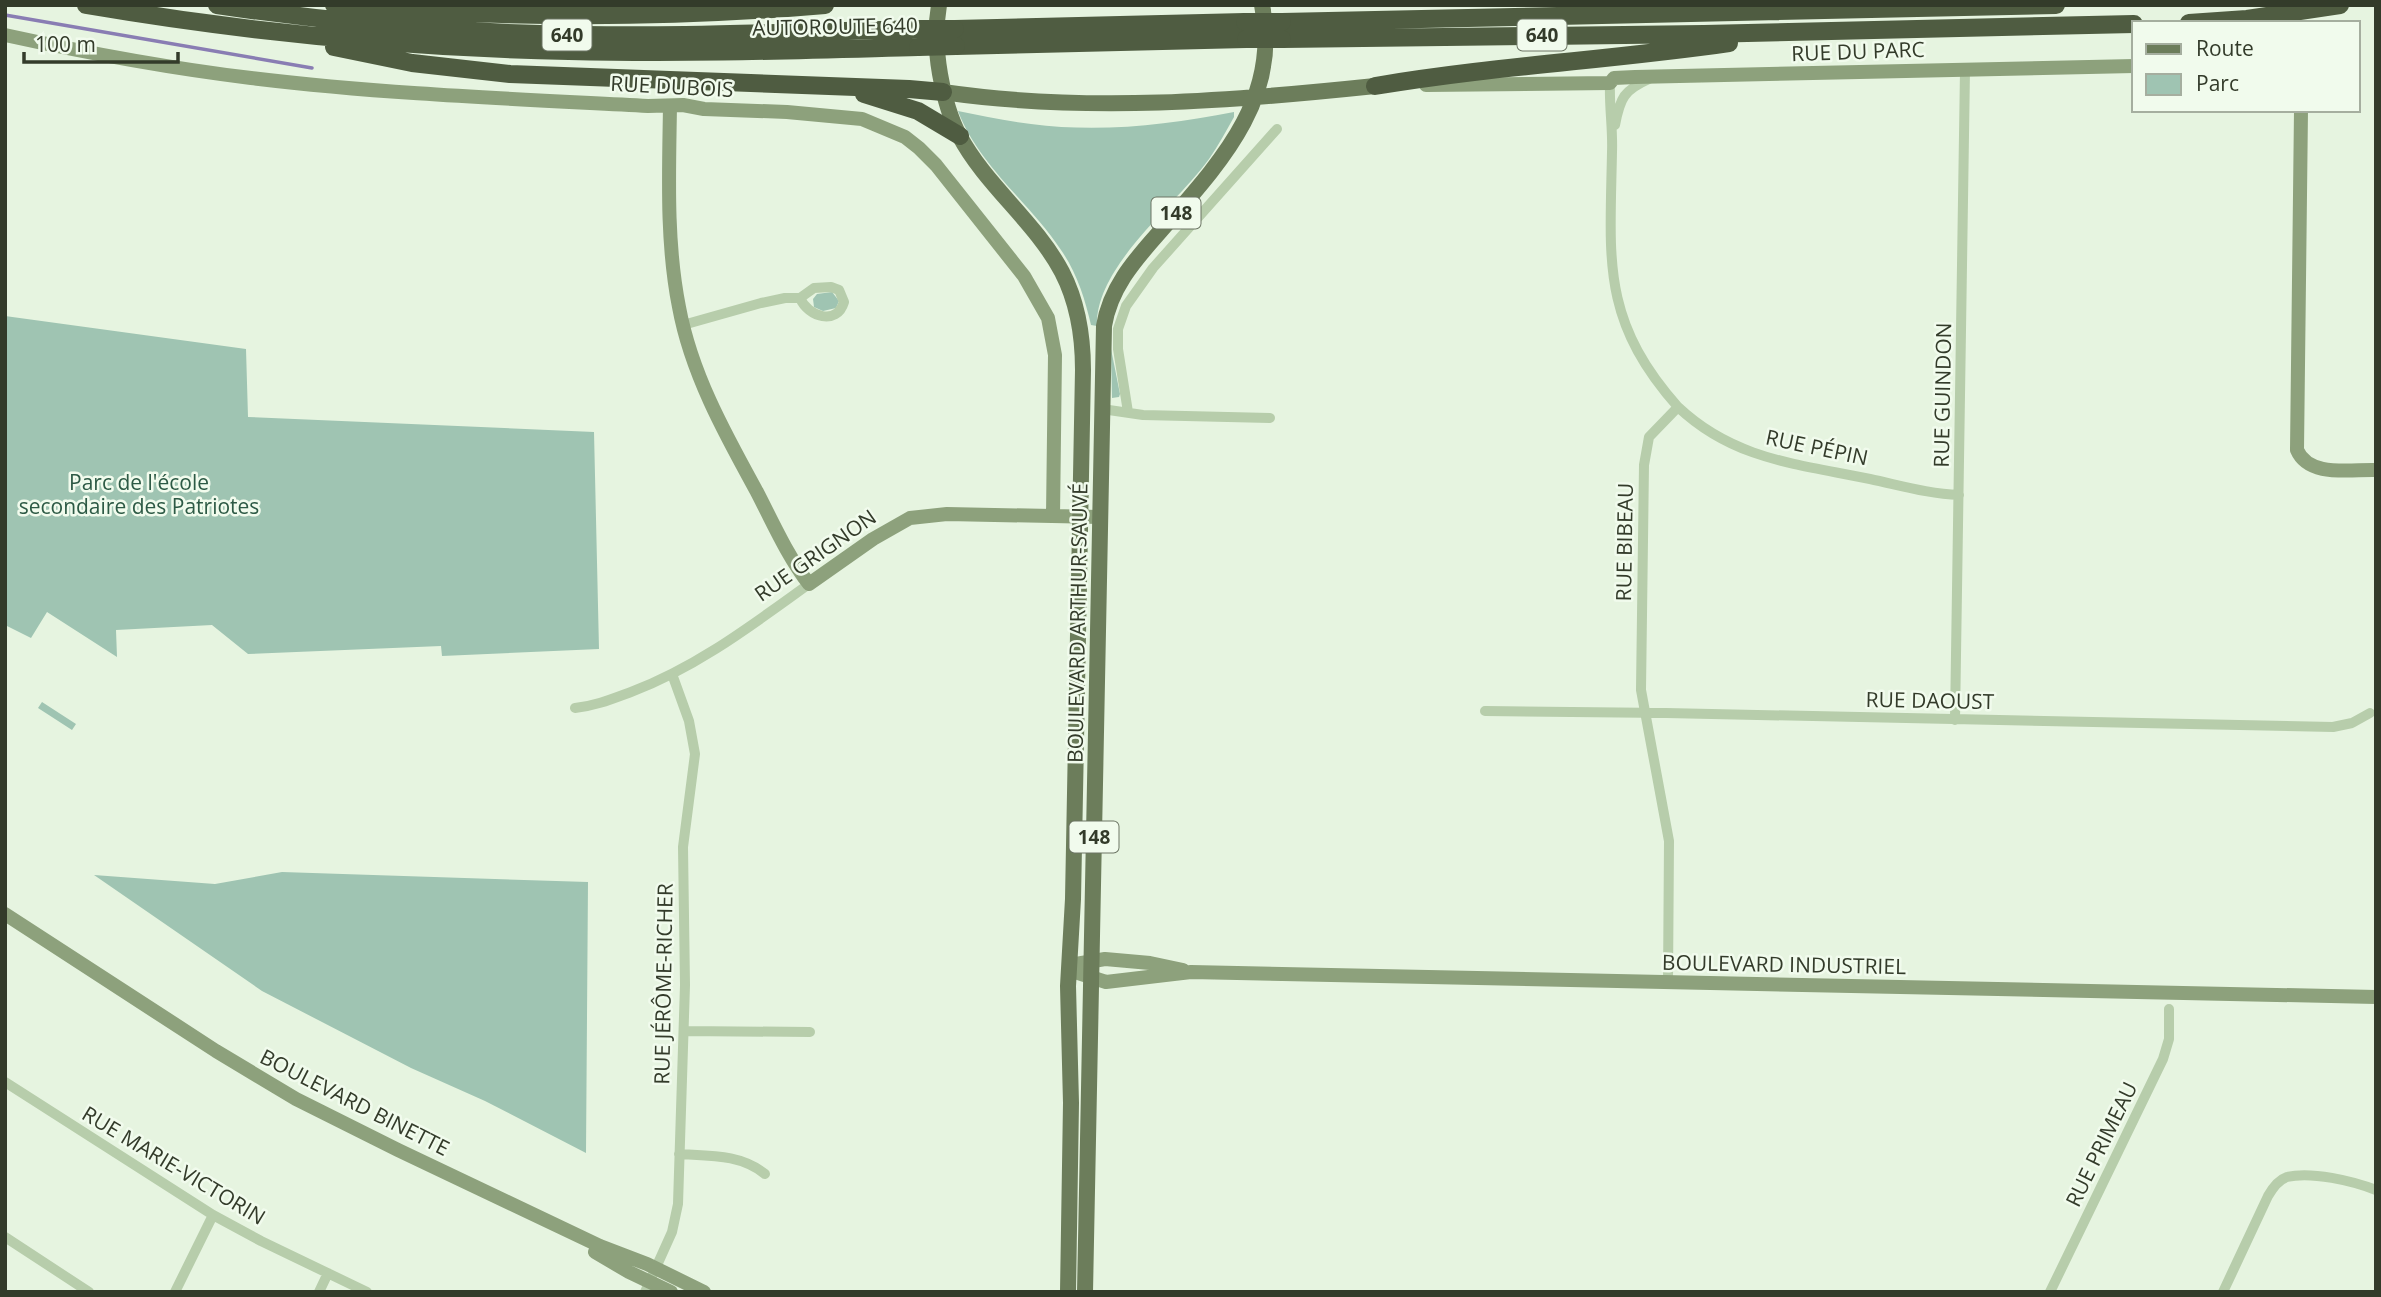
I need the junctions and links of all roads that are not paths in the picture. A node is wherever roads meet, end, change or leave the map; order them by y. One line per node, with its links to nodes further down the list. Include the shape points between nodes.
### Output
1 (86, 5): 13 (highway, AUTOROUTE 640 / 640)
2 (217, 5): 17 (highway, AUTOROUTE 640 / 640, via 352,22 538,34)
3 (334, 5): 4 (highway, via 541,15)
4 (825, 5)
5 (939, 5): 24 (main road, BOULEVARD ARTHUR-SAUVÉ / 148, via 936,42)
6 (1262, 5): 25 (main road, BOULEVARD ARTHUR-SAUVÉ / 148, via 1265,50)
7 (1738, 5): 10 (highway)
8 (2056, 5): 10 (highway, AUTOROUTE 640 / 640)
9 (2340, 5): 11 (highway)
10 (1801, 10): 14 (highway, AUTOROUTE 640 / 640)
11 (2218, 21)
12 (2132, 24): 15 (highway, AUTOROUTE 640 / 640)
13 (235, 27): 17 (highway, AUTOROUTE 640 / 640, via 544,51 691,51); 23 (highway, via 465,70)
14 (1282, 30): 15 (highway, AUTOROUTE 640 / 640); 17 (highway, AUTOROUTE 640 / 640, bridge)
15 (1802, 32): 22 (highway)
16 (5, 35): 26 (street, RUE DUBOIS, via 127,60 253,78 392,91)
17 (918, 38)
18 (2132, 66): 19 (street, RUE DU PARC)
19 (1965, 70): 20 (street, RUE DU PARC); 38 (street, RUE GUINDON)
20 (1656, 76): 21 (street, RUE DU PARC, via 1616,78); 29 (street, via 1623,96)
21 (1610, 83): 22 (street, RUE DU PARC); 29 (street)
22 (1376, 86): 25 (main road)
23 (844, 88): 24 (highway); 30 (highway, via 910,108)
24 (943, 93): 25 (main road, via 1112,104); 30 (main road, BOULEVARD ARTHUR-SAUVÉ / 148)
25 (1255, 97): 34 (main road, BOULEVARD ARTHUR-SAUVÉ / 148, via 1226,153 1132,264 1116,290 1104,327)
26 (670, 106): 32 (street, via 671,240); 39 (street, RUE DUBOIS, via 862,119 899,134 930,158 1020,270 1048,318 1055,355)
27 (2301, 112): 37 (street, via 2297,450 2315,467)
28 (1277, 129): 35 (street, via 1129,299 1117,338)
29 (1613, 132): 33 (street, via 1611,254 1615,289 1638,355)
30 (960, 136): 40 (main road, BOULEVARD ARTHUR-SAUVÉ / 148, via 1053,256 1077,309 1083,359)
31 (800, 298): 32 (street, via 761,303)
32 (683, 326): 42 (street, via 727,437)
33 (1678, 407): 38 (street, RUE PÉPIN, via 1719,438 1758,455); 46 (street, RUE BIBEAU, via 1651,434 1645,450 1641,690)
34 (1102, 409): 35 (street); 41 (main road, BOULEVARD ARTHUR-SAUVÉ / 148)
35 (1128, 412): 36 (street)
36 (1270, 418)
37 (2376, 470)
38 (1959, 495): 48 (street, RUE GUINDON)
39 (1053, 516): 40 (street, RUE GRIGNON); 42 (street, RUE GRIGNON, via 909,518)
40 (1079, 516): 41 (street, RUE GRIGNON); 52 (main road, BOULEVARD ARTHUR-SAUVÉ / 148)
41 (1100, 517): 51 (main road, BOULEVARD ARTHUR-SAUVÉ / 148)
42 (809, 584): 43 (street, RUE GRIGNON, via 716,650)
43 (672, 674): 44 (street, RUE GRIGNON, via 605,702); 58 (street, RUE JÉRÔME-RICHER, via 695,754 683,847)
44 (575, 708)
45 (1485, 711): 46 (street, RUE DAOUST)
46 (1646, 713): 48 (street, RUE DAOUST); 55 (street, RUE BIBEAU, via 1669,841)
47 (2370, 713): 48 (street, RUE DAOUST, via 2333,727)
48 (1955, 720)
49 (5, 914): 67 (street, BOULEVARD BINETTE, via 296,1099 600,1246)
50 (5, 922): 67 (street, BOULEVARD BINETTE, via 282,1100)
51 (1092, 961): 52 (street, BOULEVARD INDUSTRIEL); 53 (street, BOULEVARD INDUSTRIEL, via 1150,963); 54 (main road, BOULEVARD ARTHUR-SAUVÉ / 148)
52 (1069, 967): 54 (street, BOULEVARD INDUSTRIEL); 74 (main road, BOULEVARD ARTHUR-SAUVÉ / 148)
53 (1192, 972): 54 (street, BOULEVARD INDUSTRIEL, via 1111,982); 55 (street, BOULEVARD INDUSTRIEL)
54 (1092, 979): 75 (main road, BOULEVARD ARTHUR-SAUVÉ / 148)
55 (1668, 982): 56 (street, BOULEVARD INDUSTRIEL)
56 (2376, 997)
57 (2169, 1009): 76 (street, RUE PRIMEAU, via 2169,1039 2163,1059)
58 (684, 1031): 59 (street); 61 (street, RUE JÉRÔME-RICHER)
59 (810, 1031)
60 (5, 1082): 64 (street, RUE MARIE-VICTORIN)
61 (679, 1154): 62 (street, via 735,1158); 67 (street, RUE JÉRÔME-RICHER, via 677,1215)
62 (765, 1174)
63 (2376, 1190): 77 (street, via 2334,1179 2285,1177 2267,1196)
64 (213, 1215): 66 (street, RUE MARIE-VICTORIN); 69 (street)
65 (5, 1237): 68 (street)
66 (328, 1273): 70 (street); 71 (street, RUE MARIE-VICTORIN)
67 (651, 1281): 72 (street, BOULEVARD BINETTE); 73 (street, BOULEVARD BINETTE)
68 (89, 1292)
69 (176, 1292)
70 (319, 1292)
71 (367, 1292)
72 (671, 1292)
73 (704, 1292)
74 (1068, 1292)
75 (1086, 1292)
76 (2050, 1292)
77 (2223, 1292)

